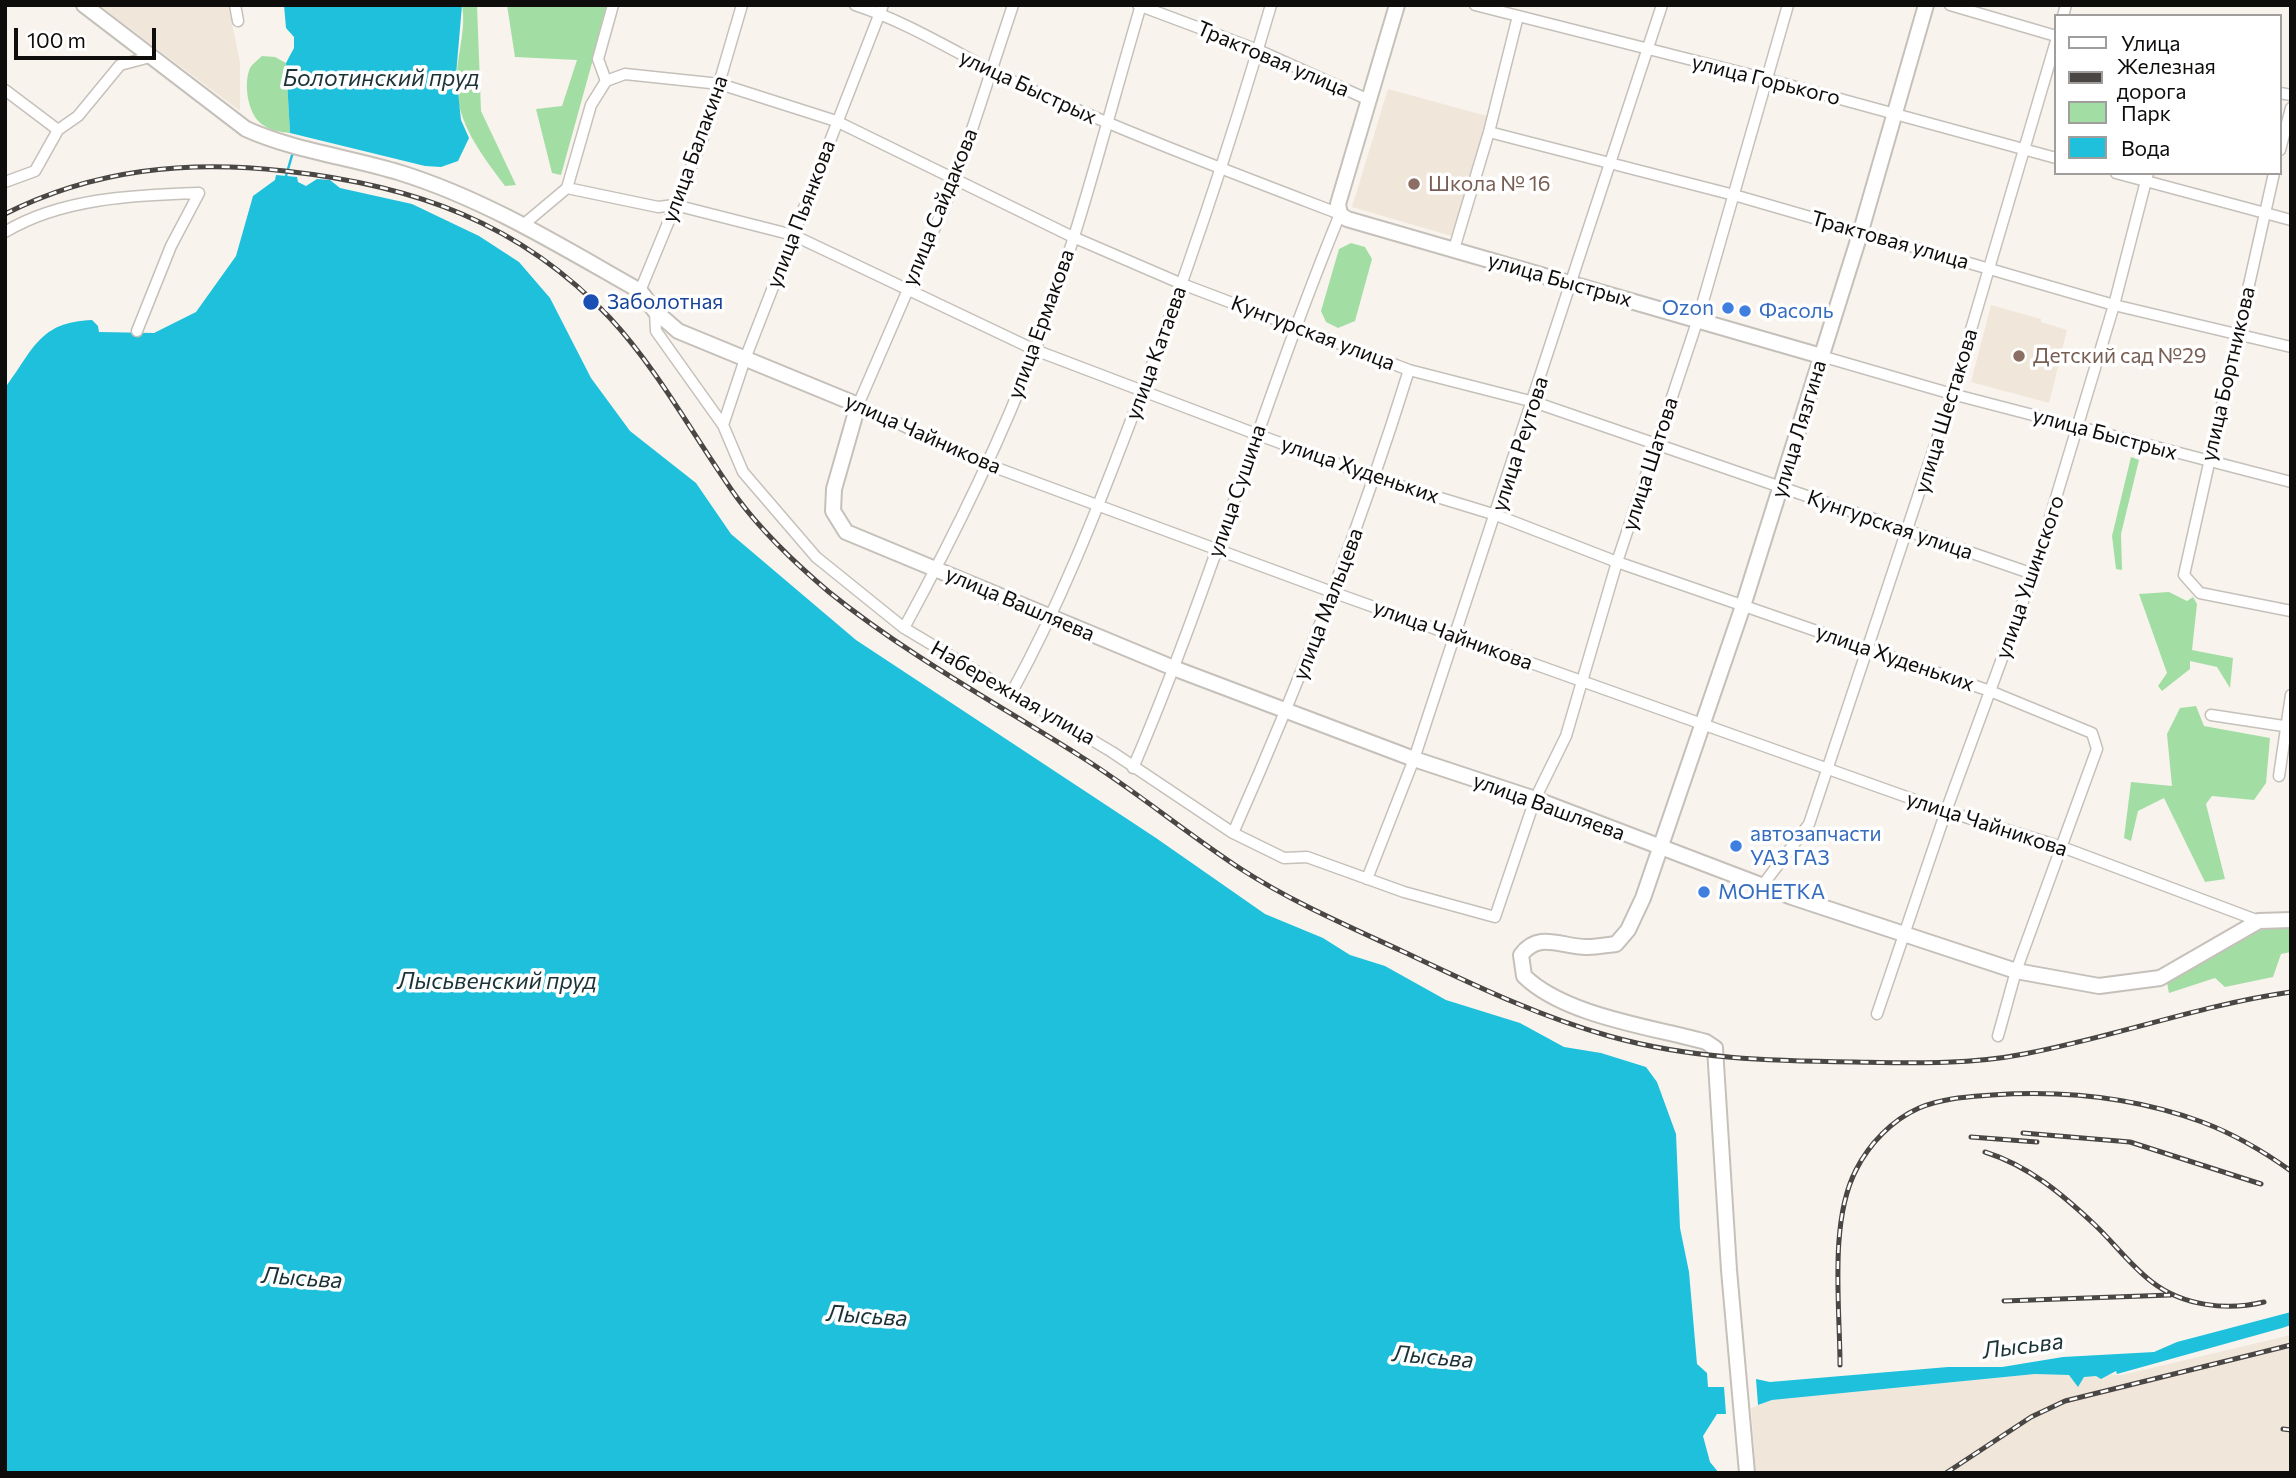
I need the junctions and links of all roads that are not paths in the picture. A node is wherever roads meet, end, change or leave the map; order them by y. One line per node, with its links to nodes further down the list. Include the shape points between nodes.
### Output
1 (84, 5): 22 (street)
2 (235, 5): 17 (street)
3 (613, 5): 25 (street, via 598,59)
4 (742, 5): 26 (street, улица Балакина)
5 (855, 5): 15 (street, улица Быстрых)
6 (1013, 5): 23 (street, улица Сайдакова)
7 (1271, 5): 20 (street, улица Катаева)
8 (1397, 5): 28 (street)
9 (1475, 5): 16 (street, улица Горького)
10 (1662, 5): 21 (street, улица Реутова)
11 (1788, 5): 24 (street, улица Шатова)
12 (1926, 5): 30 (street, улица Лязгина)
13 (1950, 5): 18 (street)
14 (1140, 6): 20 (street, Трактовая улица); 32 (street, улица Ермакова)
15 (881, 9): 23 (street, улица Быстрых); 31 (street, улица Пьянкова)
16 (1518, 16): 21 (street, улица Горького); 34 (street)
17 (238, 21)
18 (2054, 37)
19 (2054, 45): 36 (street, улица Шестакова)
20 (1258, 50): 28 (street, Трактовая улица); 39 (street, улица Катаева)
21 (1650, 50): 24 (street, улица Горького); 38 (street, улица Реутова)
22 (150, 57): 33 (street, via 120,65 78,116); 50 (street, via 246,129 270,140 401,173 494,208)
23 (992, 72): 32 (street, улица Быстрых); 42 (street, улица Сайдакова)
24 (1768, 79): 30 (street, улица Горького); 45 (street, улица Шатова)
25 (606, 81): 26 (street, Кунгурская улица, via 625,74); 44 (street, via 591,105)
26 (720, 84): 31 (street, Кунгурская улица); 46 (street, улица Балакина)
27 (5, 90): 33 (street)
28 (1368, 100): 47 (street, via 1338,204)
29 (2291, 108): 35 (street)
30 (1894, 113): 36 (street, улица Горького); 52 (street, улица Лязгина)
31 (836, 121): 42 (street, Кунгурская улица); 53 (street, улица Пьянкова)
32 (1106, 123): 39 (street, улица Быстрых); 54 (street, улица Ермакова)
33 (58, 130): 43 (street, via 35,171)
34 (1489, 132): 38 (street, Трактовая улица); 55 (street)
35 (2282, 142)
36 (2023, 149): 37 (street, улица Горького); 56 (street, улица Шестакова)
37 (2054, 157)
38 (1612, 164): 45 (street, Трактовая улица); 58 (street, улица Реутова)
39 (1220, 168): 47 (street, улица Быстрых); 57 (street, улица Катаева)
40 (2274, 175): 48 (street, улица Бортникова)
41 (2147, 177): 48 (street); 61 (street, улица Ушинского)
42 (955, 181): 54 (street, Кунгурская улица); 59 (street, улица Сайдакова)
43 (5, 182)
44 (567, 188): 46 (street, улица Худеньких, via 659,207); 50 (street)
45 (1734, 195): 52 (street, Трактовая улица); 63 (street, улица Шатова)
46 (676, 205): 53 (street, улица Худеньких); 60 (street, улица Балакина)
47 (1340, 214): 55 (street, улица Быстрых); 64 (street, улица Сушина)
48 (2264, 214): 49 (street); 66 (street, улица Бортникова)
49 (2291, 220)
50 (523, 225): 60 (street)
51 (5, 232): 65 (street, via 46,212 69,207 156,194 199,193)
52 (1860, 234): 56 (street, Трактовая улица); 69 (street, улица Лязгина)
53 (793, 235): 59 (street, улица Худеньких); 70 (street, улица Пьянкова)
54 (1073, 237): 57 (street, Кунгурская улица); 68 (street, улица Ермакова)
55 (1454, 249): 58 (street, улица Быстрых)
56 (1989, 268): 61 (street, Трактовая улица); 73 (street, улица Шестакова)
57 (1182, 284): 64 (street, Кунгурская улица); 72 (street, улица Катаева)
58 (1573, 284): 63 (street, улица Быстрых); 74 (street, улица Реутова)
59 (906, 288): 68 (street, улица Худеньких); 75 (street, улица Сайдакова)
60 (640, 291): 62 (street, улица Чайникова)
61 (2113, 305): 66 (street, Трактовая улица); 77 (street, улица Ушинского)
62 (655, 311): 70 (street, улица Чайникова, via 678,331); 76 (street, Набережная улица, via 656,331)
63 (1698, 319): 69 (street, улица Быстрых); 79 (street, улица Шатова)
64 (1294, 325): 71 (street, Кунгурская улица); 78 (street, улица Сушина)
65 (137, 331)
66 (2236, 334): 67 (street, Трактовая улица); 80 (street, улица Бортникова)
67 (2291, 347)
68 (1035, 350): 72 (street, улица Худеньких); 81 (street, улица Ермакова)
69 (1821, 356): 73 (street, улица Быстрых); 84 (street, улица Лязгина)
70 (745, 359): 75 (street, улица Чайникова); 76 (street, улица Пьянкова)
71 (1409, 370): 74 (street, Кунгурская улица); 82 (street, улица Мальцева)
72 (1143, 390): 78 (street, улица Худеньких); 85 (street, улица Катаева)
73 (1952, 394): 77 (street, улица Быстрых); 87 (street, улица Шестакова)
74 (1534, 402): 79 (street, Кунгурская улица); 86 (street, улица Реутова)
75 (858, 405): 81 (street, улица Чайникова); 90 (street, улица Вашляева, via 834,489 833,511 846,532)
76 (723, 425): 96 (street, Набережная улица, via 743,472 775,512 817,557)
77 (2078, 426): 80 (street, улица Быстрых); 91 (street, улица Ушинского)
78 (1256, 434): 82 (street, улица Худеньких); 88 (street, улица Сушина)
79 (1656, 445): 84 (street, Кунгурская улица); 89 (street, улица Шатова)
80 (2207, 462): 83 (street, улица Быстрых); 94 (street, улица Бортникова, via 2184,575 2200,593)
81 (986, 464): 85 (street, улица Чайникова); 90 (street, улица Ермакова)
82 (1375, 478): 86 (street, улица Худеньких); 92 (street, улица Мальцева)
83 (2291, 482)
84 (1781, 486): 87 (street, Кунгурская улица); 93 (street, улица Лязгина)
85 (1099, 504): 88 (street, улица Чайникова); 95 (street, улица Катаева)
86 (1496, 516): 89 (street, улица Худеньких); 97 (street, улица Реутова)
87 (1908, 532): 91 (street, Кунгурская улица); 98 (street, улица Шестакова)
88 (1217, 550): 92 (street, улица Чайникова); 99 (street, улица Сушина)
89 (1617, 562): 93 (street, улица Худеньких); 100 (street, улица Шатова)
90 (936, 569): 95 (street, улица Вашляева); 96 (street, улица Ермакова)
91 (2033, 574): 102 (street, улица Ушинского)
92 (1332, 592): 97 (street, улица Чайникова); 104 (street, улица Мальцева)
93 (1743, 606): 98 (street, улица Худеньких); 106 (street, улица Лязгина)
94 (2291, 611)
95 (1052, 618): 99 (street, улица Вашляева); 101 (street, улица Катаева)
96 (904, 628): 101 (street, Набережная улица)
97 (1455, 635): 100 (street, улица Чайникова); 108 (street, улица Реутова)
98 (1869, 649): 102 (street, улица Худеньких); 110 (street, улица Шестакова)
99 (1176, 669): 104 (street, улица Вашляева); 109 (street, улица Сушина)
100 (1581, 681): 106 (street, улица Чайникова); 112 (street, улица Шатова, via 1566,736)
101 (1013, 690): 109 (street, Набережная улица)
102 (1990, 691): 113 (street, улица Ушинского); 115 (street, улица Худеньких, via 2092,733 2097,749)
103 (2291, 695): 107 (street)
104 (1288, 709): 108 (street, улица Вашляева); 114 (street, улица Мальцева)
105 (2211, 715): 107 (street)
106 (1702, 724): 110 (street, улица Чайникова); 116 (street, улица Лязгина)
107 (2288, 727): 111 (street)
108 (1414, 759): 112 (street, улица Вашляева); 117 (street, улица Реутова)
109 (1133, 768): 114 (street, Набережная улица)
110 (1827, 769): 113 (street, улица Чайникова); 118 (street, улица Шестакова, via 1809,824)
111 (2279, 776)
112 (1535, 799): 116 (street, улица Вашляева); 119 (street, улица Шатова)
113 (1946, 811): 115 (street, улица Чайникова); 122 (street, улица Ушинского)
114 (1233, 833): 117 (street, Набережная улица, via 1283,858 1307,857)
115 (2062, 847): 121 (street, улица Чайникова); 123 (street)
116 (1660, 849): 118 (street, улица Вашляева); 126 (street, улица Лязгина, via 1643,898 1616,944 1588,947 1539,941 1521,955 1521,969 1531,982 1561,999 1715,1048)
117 (1367, 878): 119 (street, Набережная улица)
118 (1762, 886): 122 (street, улица Вашляева)
119 (1495, 917)
120 (2291, 920): 121 (street, улица Чайникова)
121 (2259, 921): 123 (street, улица Вашляева, via 2160,978 2099,986)
122 (1905, 935): 123 (street, улица Вашляева); 124 (street, улица Ушинского)
123 (2016, 971): 125 (street)
124 (1877, 1014)
125 (1998, 1036)
126 (1747, 1473)

